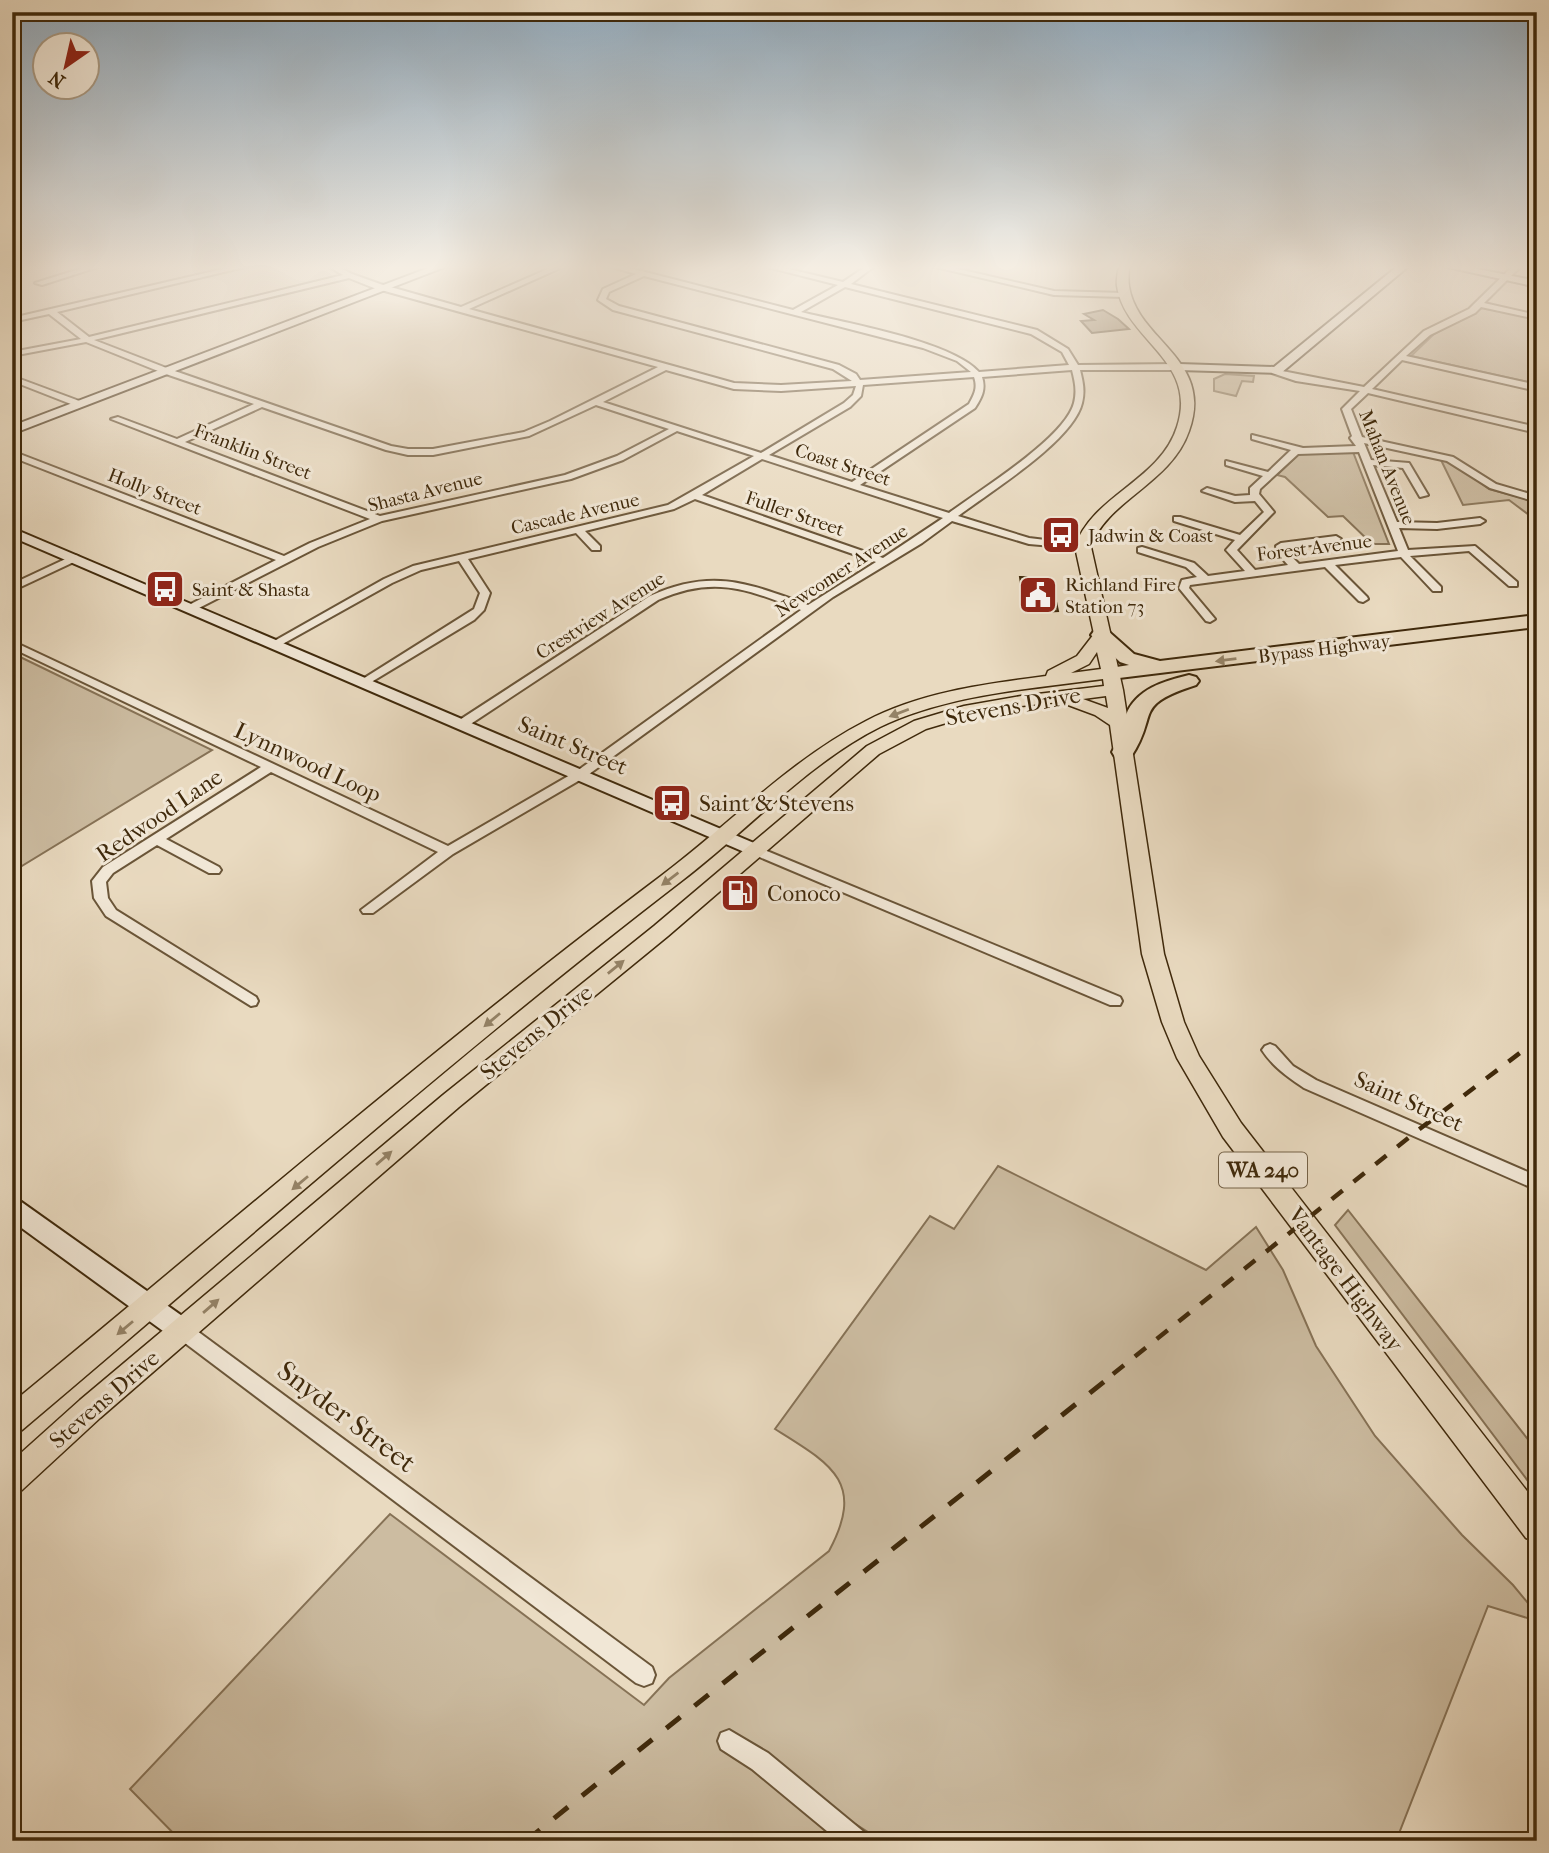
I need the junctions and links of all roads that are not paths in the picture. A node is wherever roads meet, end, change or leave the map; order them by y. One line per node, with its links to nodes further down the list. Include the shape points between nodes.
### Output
1 (115, 351): 14 (street)
2 (219, 351): 14 (street)
3 (605, 351): 12 (street)
4 (778, 351): 19 (street, via 836,367)
5 (942, 351): 16 (street)
6 (1063, 351): 13 (street)
7 (1166, 351): 11 (main road)
8 (1300, 351): 15 (street)
9 (1405, 351): 10 (street, Mahan Avenue)
10 (1399, 357): 21 (street); 22 (street, Mahan Avenue)
11 (1179, 366): 13 (street); 15 (street); 55 (main road, via 1187,414 1177,443 1157,471 1095,525)
12 (663, 368): 19 (street, via 747,388); 23 (street)
13 (1075, 368): 16 (street); 46 (street, Newcomer Avenue, via 1079,395 1075,412 1062,431)
14 (166, 372): 24 (street); 25 (street)
15 (1275, 372): 22 (street)
16 (976, 374): 19 (street); 40 (street, via 981,391 972,406)
17 (12, 378): 18 (street)
18 (23, 382): 20 (street); 24 (street)
19 (858, 383): 36 (street, Cascade Avenue, via 860,390 854,400)
20 (12, 386)
21 (1537, 388)
22 (1364, 390): 29 (street); 31 (street, Mahan Avenue, via 1346,409)
23 (595, 402): 25 (street, via 544,428 433,452 400,451); 27 (street, Coast Street)
24 (79, 404): 28 (street)
25 (261, 404): 32 (street)
26 (115, 419): 32 (street, Franklin Street)
27 (675, 429): 36 (street, Coast Street); 47 (street, Shasta Avenue, via 577,474)
28 (12, 430)
29 (1537, 430)
30 (1255, 437): 34 (street)
31 (1355, 438): 33 (street, Mahan Avenue); 45 (street, via 1450,459 1493,486)
32 (178, 442): 47 (street, Franklin Street)
33 (1360, 449): 34 (street); 38 (street, Mahan Avenue)
34 (1300, 450): 39 (street)
35 (12, 454): 61 (street, Holly Street)
36 (761, 456): 40 (street, Coast Street); 43 (street, Cascade Avenue)
37 (1228, 463): 39 (street)
38 (1366, 463): 42 (street, via 1406,466); 50 (street, Mahan Avenue)
39 (1269, 475): 44 (street, via 1253,491)
40 (852, 486): 46 (street, Coast Street)
41 (1207, 491): 44 (street, via 1237,499)
42 (1423, 495)
43 (694, 496): 51 (street, Cascade Avenue, via 654,512); 62 (street, Fuller Street)
44 (1258, 498): 53 (street, via 1269,513)
45 (1537, 499)
46 (950, 517): 55 (street, Coast Street, via 1029,541); 62 (street, Newcomer Avenue)
47 (379, 519): 61 (street, Shasta Avenue)
48 (1177, 519): 53 (street)
49 (1480, 521): 50 (street)
50 (1392, 525): 58 (street, Mahan Avenue)
51 (579, 530): 56 (street); 59 (street, Cascade Avenue)
52 (12, 532): 60 (street, Saint Street)
53 (1241, 539): 65 (street, via 1231,550)
54 (1336, 539): 64 (street, via 1281,546)
55 (1083, 547): 75 (main road, Vantage Highway)
56 (596, 548)
57 (1142, 550): 66 (street, via 1187,564)
58 (1404, 553): 63 (street, Forest Avenue); 67 (street, Forest Avenue, via 1471,548); 69 (street, Mahan Avenue)
59 (461, 556): 78 (street, Cascade Avenue, via 388,580); 82 (street, via 485,593 479,610)
60 (74, 558): 68 (street); 71 (street, Saint Street)
61 (285, 560): 71 (street, Shasta Avenue)
62 (885, 562): 72 (street, Newcomer Avenue)
63 (1326, 563): 64 (street, Forest Avenue); 70 (street)
64 (1296, 567): 65 (street, Forest Avenue)
65 (1252, 572): 66 (street, Forest Avenue)
66 (1204, 578): 73 (street, via 1184,586)
67 (1513, 584)
68 (12, 588)
69 (1437, 589)
70 (1363, 598)
71 (191, 608): 78 (street, Saint Street)
72 (809, 609): 85 (street, Crestview Avenue, via 733,583 678,586); 88 (street, Newcomer Avenue)
73 (1210, 619)
74 (1537, 621): 79 (highway, Bypass Highway, one-way to 79)
75 (1101, 635): 79 (highway, via 1127,658); 80 (main road, Vantage Highway); 83 (main road, via 1091,653)
76 (1537, 635): 81 (highway, Bypass Highway)
77 (12, 644): 87 (street, Lynnwood Loop)
78 (275, 644): 82 (street, Saint Street)
79 (1164, 668): 80 (highway, Bypass Highway)
80 (1112, 681): 81 (highway, Bypass Highway); 83 (main road, Stevens Drive); 84 (main road, Vantage Highway / WA 240)
81 (1189, 681): 86 (highway, via 1157,692 1144,702)
82 (364, 682): 85 (street, Saint Street)
83 (1044, 690): 84 (main road, via 1087,704); 89 (main road, Stevens Drive, one-way to 89, via 953,696 875,723 830,749); 92 (main road, Stevens Drive, via 920,725 894,737 862,758)
84 (1119, 723): 86 (main road, Vantage Highway / WA 240)
85 (462, 724): 88 (street, Saint Street)
86 (1123, 752): 104 (main road, Vantage Highway / WA 240, via 1155,963 1188,1058 1232,1130)
87 (270, 767): 90 (street, Redwood Lane); 91 (street, Lynnwood Loop)
88 (581, 774): 89 (street, Saint Street); 91 (street)
89 (723, 836): 92 (street, Saint Street); 100 (main road, Stevens Drive, one-way to 100, via 559,964)
90 (157, 839): 93 (street); 96 (street, Redwood Lane, via 103,875 99,889 106,906)
91 (448, 850): 94 (street)
92 (755, 850): 95 (street, Saint Street); 101 (main road, Stevens Drive, one-way to 92, via 451,1101)
93 (214, 870)
94 (368, 910)
95 (1115, 1001)
96 (251, 1002)
97 (1270, 1050): 98 (street, Saint Street, via 1288,1070 1310,1084)
98 (1537, 1183)
99 (12, 1208): 100 (street, Snyder Street)
100 (150, 1307): 101 (street, Snyder Street); 102 (main road, Stevens Drive, one-way to 102)
101 (183, 1331): 103 (main road, Stevens Drive); 105 (street, Snyder Street)
102 (12, 1421)
103 (12, 1480)
104 (1537, 1528)
105 (644, 1675)
106 (729, 1741): 107 (street)
107 (857, 1841)

